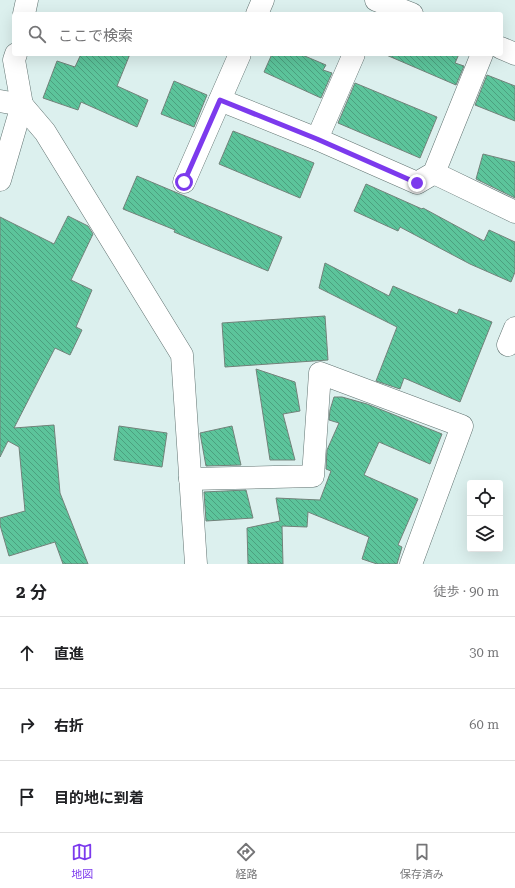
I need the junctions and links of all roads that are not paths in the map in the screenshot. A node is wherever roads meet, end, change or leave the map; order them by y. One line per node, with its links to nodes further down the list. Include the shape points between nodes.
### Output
1 (27, 0): 4 (street)
2 (264, 0): 5 (street)
3 (377, 0): 6 (street); 7 (street)
4 (24, 12)
5 (258, 12)
6 (372, 12)
7 (407, 12)
8 (503, 49): 9 (street)
9 (515, 54)
10 (15, 56): 16 (street)
11 (239, 56): 14 (street)
12 (353, 56): 17 (street)
13 (481, 56): 18 (street)
14 (220, 100): 17 (street); 20 (street)
15 (0, 101): 16 (street)
16 (22, 104): 19 (street); 22 (street, via 45,132 182,355)
17 (317, 139): 18 (street, via 417,183)
18 (434, 173): 21 (street)
19 (0, 180)
20 (184, 182)
21 (515, 212)
22 (190, 479): 23 (street); 24 (street, via 313,476 320,372 462,426)
23 (196, 564)
24 (411, 564)

